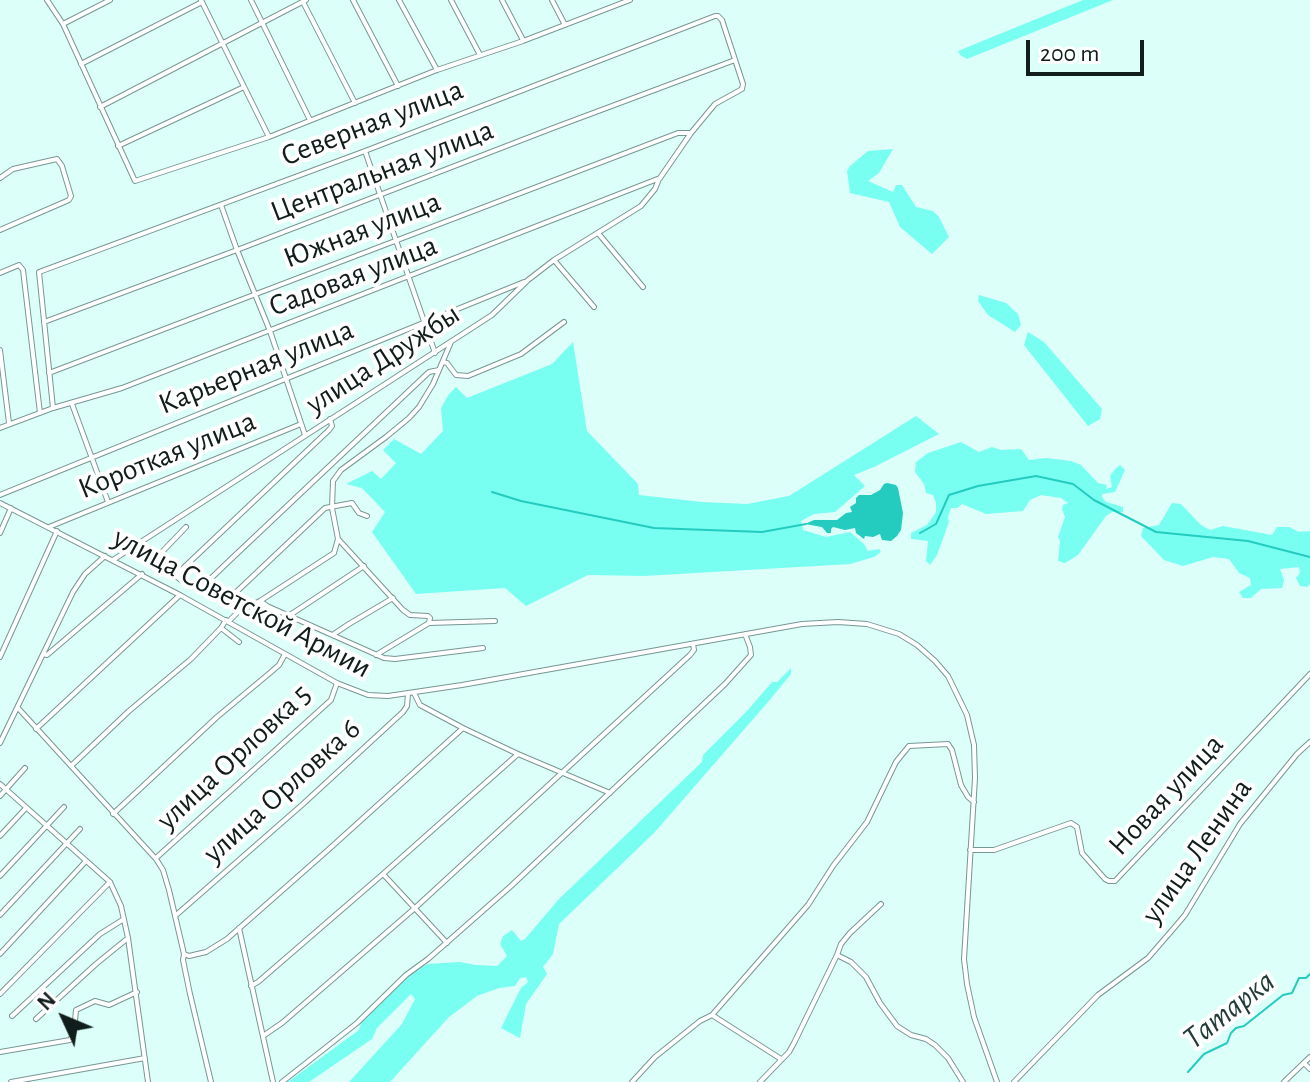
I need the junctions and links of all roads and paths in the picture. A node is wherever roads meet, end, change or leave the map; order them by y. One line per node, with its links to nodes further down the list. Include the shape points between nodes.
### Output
1 (47, 0): 15 (street)
2 (110, 0): 15 (street)
3 (251, 0): 14 (street)
4 (304, 0): 14 (street); 25 (street)
5 (353, 0): 23 (street)
6 (399, 0): 22 (street)
7 (451, 0): 19 (street)
8 (502, 0): 17 (street)
9 (552, 0): 16 (street)
10 (603, 0): 13 (street)
11 (630, 0): 13 (street)
12 (202, 1): 18 (street); 21 (street)
13 (608, 9): 16 (street)
14 (263, 22): 18 (street); 27 (street)
15 (63, 24): 21 (street)
16 (565, 25): 17 (street)
17 (523, 41): 19 (street)
18 (223, 43): 24 (street); 26 (street)
19 (480, 55): 22 (street)
20 (735, 60): 28 (street, Северная улица, via 742,89 715,104); 31 (street, Северная улица, via 722,20 715,16); 34 (street, Центральная улица)
21 (81, 64): 26 (street)
22 (437, 70): 23 (street)
23 (398, 86): 25 (street)
24 (244, 87): 29 (street); 30 (street)
25 (355, 103): 27 (street)
26 (100, 107): 30 (street)
27 (310, 121): 29 (street)
28 (691, 133): 33 (street); 38 (street, Южная улица, via 678,133)
29 (269, 137): 30 (street, via 135,181)
30 (118, 146)
31 (365, 151): 34 (street); 35 (street, Северная улица)
32 (0, 178): 36 (street, via 13,169 57,159 71,196)
33 (660, 178): 37 (street, улица Дружбы, via 641,206); 42 (street, Садовая улица)
34 (381, 195): 38 (street); 39 (street, Центральная улица)
35 (221, 205): 39 (street); 47 (street, Северная улица, via 39,272)
36 (0, 230)
37 (598, 233): 40 (street, улица Дружбы); 44 (street)
38 (396, 241): 42 (street); 45 (street, Южная улица)
39 (237, 250): 45 (street); 47 (street, Центральная улица)
40 (554, 260): 43 (street, улица Дружбы); 46 (street)
41 (0, 273): 60 (street, via 19,265 23,270)
42 (408, 277): 48 (street); 50 (street, Садовая улица)
43 (528, 280): 48 (street, Карьерная улица); 51 (street, улица Дружбы, via 498,310)
44 (643, 287)
45 (256, 294): 50 (street); 56 (street, Южная улица)
46 (594, 307)
47 (44, 322): 56 (street, Северная улица)
48 (424, 322): 53 (street); 57 (street, Карьерная улица)
49 (564, 322): 54 (street, via 521,354 468,376 458,376)
50 (270, 331): 57 (street); 58 (street, Садовая улица)
51 (451, 342): 53 (street, улица Дружбы); 54 (street)
52 (0, 350): 62 (street)
53 (435, 353): 61 (street, улица Дружбы)
54 (443, 362): 55 (street)
55 (439, 370): 71 (street, via 409,418 341,470 333,481); 83 (street, via 429,372)
56 (49, 373): 59 (street, Северная улица)
57 (286, 379): 63 (street); 66 (street, Карьерная улица)
58 (72, 404): 59 (street, Садовая улица); 66 (street)
59 (53, 408): 60 (street, Садовая улица)
60 (40, 413): 62 (street, Садовая улица)
61 (330, 419): 65 (street, улица Дружбы); 82 (street, via 329,430)
62 (9, 423): 64 (street, Садовая улица)
63 (301, 424): 65 (street); 68 (street, Короткая улица)
64 (0, 428)
65 (305, 436): 79 (street, улица Дружбы)
66 (91, 458): 67 (street, Карьерная улица); 68 (street)
67 (0, 495)
68 (108, 502): 73 (street, Короткая улица)
69 (0, 503): 70 (street, улица Советской Армии)
70 (11, 508): 73 (street, улица Советской Армии); 76 (street)
71 (332, 508): 72 (street, via 352,503); 77 (street); 87 (street, via 308,523)
72 (367, 516)
73 (49, 527): 75 (street, улица Советской Армии)
74 (186, 527): 82 (street, via 154,563)
75 (57, 531): 78 (street, улица Советской Армии); 102 (street)
76 (0, 533)
77 (338, 539): 80 (street); 86 (street, via 326,560)
78 (105, 556): 79 (street, улица Советской Армии); 99 (street, via 73,592)
79 (113, 560): 81 (street, улица Советской Армии)
80 (364, 566): 85 (street); 89 (street)
81 (142, 574): 84 (street, улица Советской Армии); 99 (street)
82 (177, 577): 83 (street)
83 (201, 590): 87 (street)
84 (180, 595): 90 (street, улица Советской Армии); 111 (street)
85 (393, 598): 92 (street, via 407,614 428,616); 95 (street)
86 (260, 601): 88 (street); 89 (street)
87 (228, 603): 88 (street)
88 (239, 611): 90 (street)
89 (289, 616): 95 (street)
90 (228, 620): 93 (street); 100 (street, улица Советской Армии)
91 (495, 621): 92 (street)
92 (429, 623): 101 (street)
93 (221, 628): 96 (street); 115 (street)
94 (745, 634): 97 (street, улица Советской Армии); 120 (street, via 748,660); 122 (street, улица Советской Армии, via 838,622 867,624 917,645 948,676 967,715 974,745)
95 (334, 636): 101 (street)
96 (239, 642)
97 (693, 644): 105 (street, улица Советской Армии); 117 (street, via 690,655)
98 (483, 648): 101 (street, via 395,659)
99 (43, 654): 109 (street)
100 (285, 654): 104 (street, улица Советской Армии); 125 (street)
101 (376, 655)
102 (0, 657)
103 (1310, 674): 130 (street, Новая улица, via 1115,881 1105,879 1082,853 1077,827 1071,823 994,850)
104 (337, 683): 106 (street, улица Советской Армии, via 368,695); 131 (street, улица Орловка 5, via 331,700)
105 (414, 693): 106 (street, улица Советской Армии); 107 (street)
106 (408, 694): 108 (street)
107 (420, 705): 108 (street); 110 (street)
108 (407, 706): 139 (street, улица Орловка 6)
109 (18, 708): 111 (street); 113 (street)
110 (463, 728): 114 (street); 141 (street)
111 (36, 729): 115 (street)
112 (1310, 742): 169 (street, улица Ленина, via 1240,824 1185,915 1148,958 1098,995)
113 (0, 743)
114 (518, 754): 117 (street); 133 (street)
115 (70, 766): 125 (street)
116 (25, 768): 119 (street)
117 (562, 773): 120 (street); 137 (street)
118 (0, 784): 119 (street)
119 (6, 789): 121 (street); 124 (street)
120 (610, 793): 143 (street)
121 (0, 796)
122 (974, 802): 130 (street, улица Советской Армии); 150 (street, via 961,785 948,744 909,746 867,822 808,905)
123 (64, 807): 126 (street)
124 (26, 808): 126 (street); 128 (street)
125 (113, 814): 131 (street)
126 (46, 825): 129 (street); 134 (street)
127 (80, 829): 129 (street)
128 (0, 836)
129 (66, 843): 132 (street); 138 (street)
130 (970, 850): 168 (street, улица Советской Армии, via 965,970)
131 (156, 859): 139 (street)
132 (86, 861): 135 (street); 144 (street)
133 (383, 874): 137 (street); 147 (street)
134 (0, 876)
135 (110, 882): 140 (street); 149 (street)
136 (881, 904): 146 (street, via 841,944)
137 (415, 908): 143 (street); 153 (street)
138 (0, 915)
139 (175, 916): 145 (street)
140 (124, 919): 142 (street); 151 (street, via 100,934)
141 (239, 928): 145 (street, via 214,948); 147 (street)
142 (128, 938): 148 (street); 152 (street)
143 (447, 943): 164 (street)
144 (0, 954)
145 (184, 954): 162 (street)
146 (837, 955): 157 (street); 167 (street, via 866,977 897,1026 935,1045)
147 (251, 986): 153 (street)
148 (137, 992): 154 (street, via 109,1005 95,1001 82,1006 75,1013 70,1040); 156 (street)
149 (0, 994)
150 (712, 1015): 157 (street); 165 (street, via 655,1057)
151 (12, 1016)
152 (36, 1019)
153 (263, 1036): 163 (street)
154 (0, 1052)
155 (1310, 1057): 158 (street)
156 (145, 1058): 160 (street); 161 (street)
157 (781, 1059): 166 (street)
158 (1304, 1063): 159 (street); 170 (street)
159 (1310, 1069)
160 (11, 1082)
161 (148, 1082)
162 (211, 1082)
163 (273, 1082)
164 (282, 1082)
165 (632, 1082)
166 (760, 1082)
167 (963, 1082)
168 (997, 1082)
169 (1014, 1082)
170 (1284, 1082)

